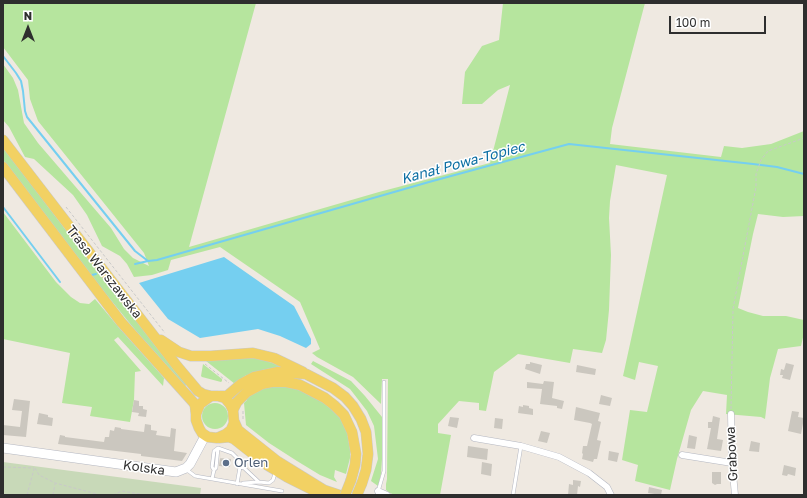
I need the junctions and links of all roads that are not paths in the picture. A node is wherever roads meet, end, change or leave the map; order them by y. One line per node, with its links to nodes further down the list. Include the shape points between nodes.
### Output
1 (3, 140): 3 (main road, Trasa Warszawska)
2 (3, 167): 7 (main road, Trasa Warszawska, via 121,322 193,402)
3 (153, 334): 4 (main road, via 179,352 191,356 254,353 274,358); 6 (main road, Trasa Warszawska, via 195,388 202,393)
4 (306, 374): 6 (main road, via 278,372 259,376 241,384 226,396); 28 (main road, bridge, via 342,395 361,419 366,432 368,454 366,470)
5 (384, 382): 25 (lane, via 384,471)
6 (216, 396): 7 (main road, via 201,402); 9 (main road, via 228,401)
7 (196, 414): 10 (main road, via 199,428)
8 (731, 414): 16 (street, Grabowa)
9 (238, 416): 11 (main road, via 229,431); 24 (main road, via 238,430); 27 (main road, bridge, via 241,397 262,384 286,382 300,385 325,398 344,415 352,432 355,465)
10 (205, 436): 11 (main road); 18 (street)
11 (217, 438): 19 (main road, via 234,439)
12 (474, 438): 13 (street)
13 (521, 446): 30 (lane); 31 (street, via 565,460 607,487)
14 (3, 448): 18 (street, Kolska, via 165,471 176,472)
15 (682, 455): 16 (street)
16 (732, 463): 32 (street, Grabowa)
17 (240, 467): 20 (lane, via 236,456 218,448); 21 (lane); 22 (lane)
18 (186, 468): 20 (lane, via 195,476)
19 (276, 471): 21 (lane, via 271,482); 24 (main road)
20 (212, 479): 22 (lane)
21 (259, 482): 22 (lane)
22 (237, 484): 23 (lane)
23 (282, 491)
24 (317, 491): 26 (main road)
25 (377, 493): 29 (street)
26 (339, 495)
27 (345, 495)
28 (357, 495)
29 (387, 495)
30 (513, 495)
31 (611, 495)
32 (734, 495)

